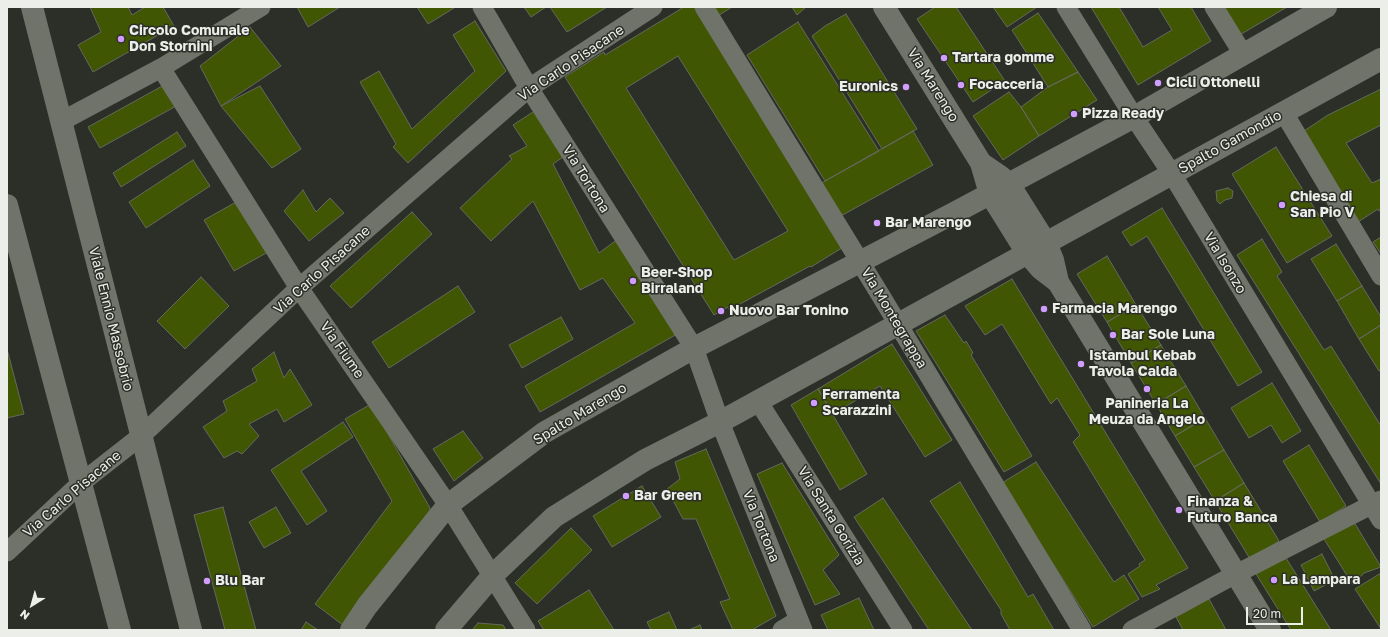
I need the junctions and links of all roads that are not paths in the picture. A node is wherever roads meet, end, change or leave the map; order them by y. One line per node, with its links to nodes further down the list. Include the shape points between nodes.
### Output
1 (32, 7): 16 (street, Viale Ennio Massobrio)
2 (262, 7): 12 (street)
3 (482, 7): 13 (street, Via Tortona)
4 (653, 7): 13 (street, Via Carlo Pisacane)
5 (704, 7): 23 (street, Via Montegrappa)
6 (884, 7): 17 (street, Via Marengo)
7 (1066, 7): 15 (street, Via Isonzo)
8 (1214, 7): 10 (street)
9 (1326, 7): 10 (street)
10 (1243, 54): 15 (street)
11 (1381, 59): 14 (street, Spalto Gamondio)
12 (161, 68): 16 (street); 25 (street, Via Fiume)
13 (529, 88): 25 (street, Via Carlo Pisacane); 27 (street, Via Tortona)
14 (1284, 113): 18 (street, Spalto Gamondio); 24 (street)
15 (1134, 117): 18 (street, Via Isonzo); 19 (street)
16 (62, 121): 30 (street, Viale Ennio Massobrio)
17 (981, 163): 19 (street); 20 (street)
18 (1172, 174): 22 (street, Spalto Gamondio); 33 (street, Via Isonzo)
19 (1009, 184): 20 (street); 22 (street)
20 (990, 194): 22 (street); 23 (street)
21 (7, 205): 31 (street)
22 (1037, 248): 26 (street, Spalto Gamondio); 35 (street, via 1041,269 1058,282)
23 (860, 262): 26 (street, Via Montegrappa); 27 (street, Spalto Marengo)
24 (1381, 276)
25 (299, 288): 30 (street, Via Carlo Pisacane); 32 (street, Via Fiume)
26 (898, 325): 28 (street); 45 (street, Via Montegrappa)
27 (694, 348): 29 (street, Via Tortona); 32 (street, Spalto Marengo, via 545,432)
28 (758, 401): 29 (street); 44 (street, Via Santa Gorizia)
29 (720, 422): 36 (street, via 645,460 554,517); 37 (street, Via Tortona)
30 (141, 436): 31 (street, Via Carlo Pisacane); 39 (street, Viale Ennio Massobrio)
31 (81, 482): 34 (street, Via Carlo Pisacane); 38 (street)
32 (448, 505): 36 (street, Via Fiume); 40 (street, Spalto Marengo, via 367,606)
33 (1378, 508): 35 (street)
34 (7, 552)
35 (1236, 574): 46 (street); 47 (street)
36 (493, 575): 41 (street); 42 (street, Via Fiume)
37 (801, 625): 43 (street)
38 (120, 630)
39 (191, 630)
40 (351, 630)
41 (446, 630)
42 (526, 630)
43 (782, 630)
44 (904, 630)
45 (1082, 630)
46 (1132, 630)
47 (1270, 630)

